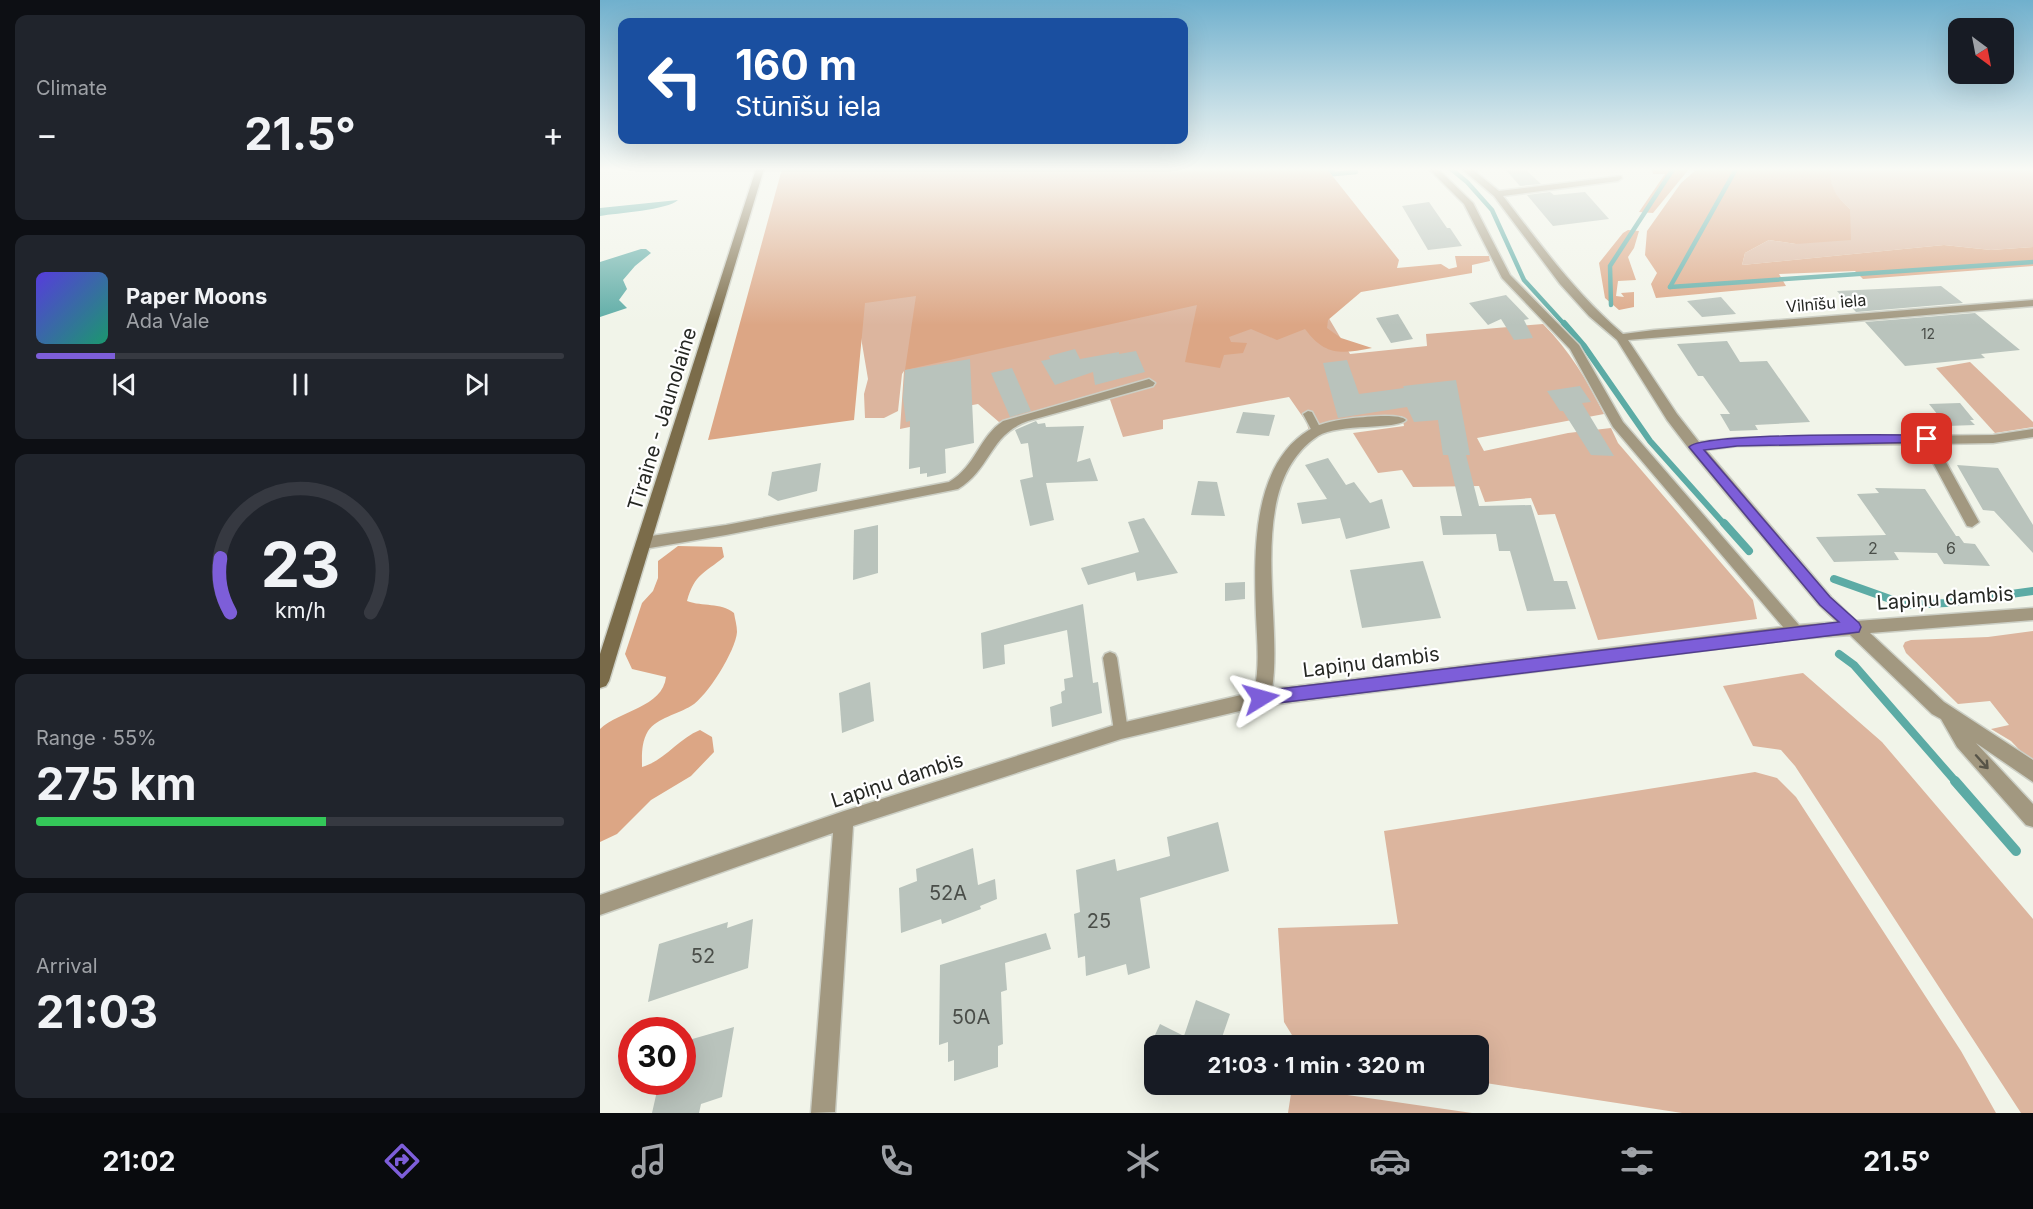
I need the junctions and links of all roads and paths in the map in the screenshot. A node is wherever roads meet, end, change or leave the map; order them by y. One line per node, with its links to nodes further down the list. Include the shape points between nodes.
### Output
1 (744, 221): 14 (main road, Tīraine - Jaunolaine)
2 (1477, 221): 17 (street, via 1506,276 1575,347 1618,424)
3 (1518, 221): 5 (street, via 1564,282)
4 (2033, 303): 5 (street, Vilnīšu iela)
5 (1621, 338): 12 (street)
6 (1149, 383): 14 (street, via 1006,425 975,470 953,486)
7 (1308, 414): 9 (lane)
8 (1400, 420): 9 (street)
9 (1317, 431): 20 (street, via 1292,452 1270,505 1264,612 1266,682)
10 (2033, 433): 11 (street, via 1993,439)
11 (1927, 439): 12 (street, via 1737,442); 13 (street)
12 (1695, 447): 16 (street, via 1825,601)
13 (1972, 522)
14 (644, 543): 19 (main road, Tīraine - Jaunolaine)
15 (2033, 614): 16 (street, Lapiņu dambis)
16 (1854, 627): 17 (street, Lapiņu dambis); 21 (street)
17 (1795, 632): 20 (street, Lapiņu dambis)
18 (1110, 658): 22 (lane)
19 (600, 681)
20 (1261, 698): 22 (street, Lapiņu dambis)
21 (1947, 715): 23 (street); 24 (street, one-way to 24, via 1963,741)
22 (1121, 731): 25 (street, Lapiņu dambis)
23 (2033, 773)
24 (2033, 818)
25 (844, 820): 26 (street, Lapiņu dambis); 27 (street)
26 (600, 905)
27 (823, 1112)

